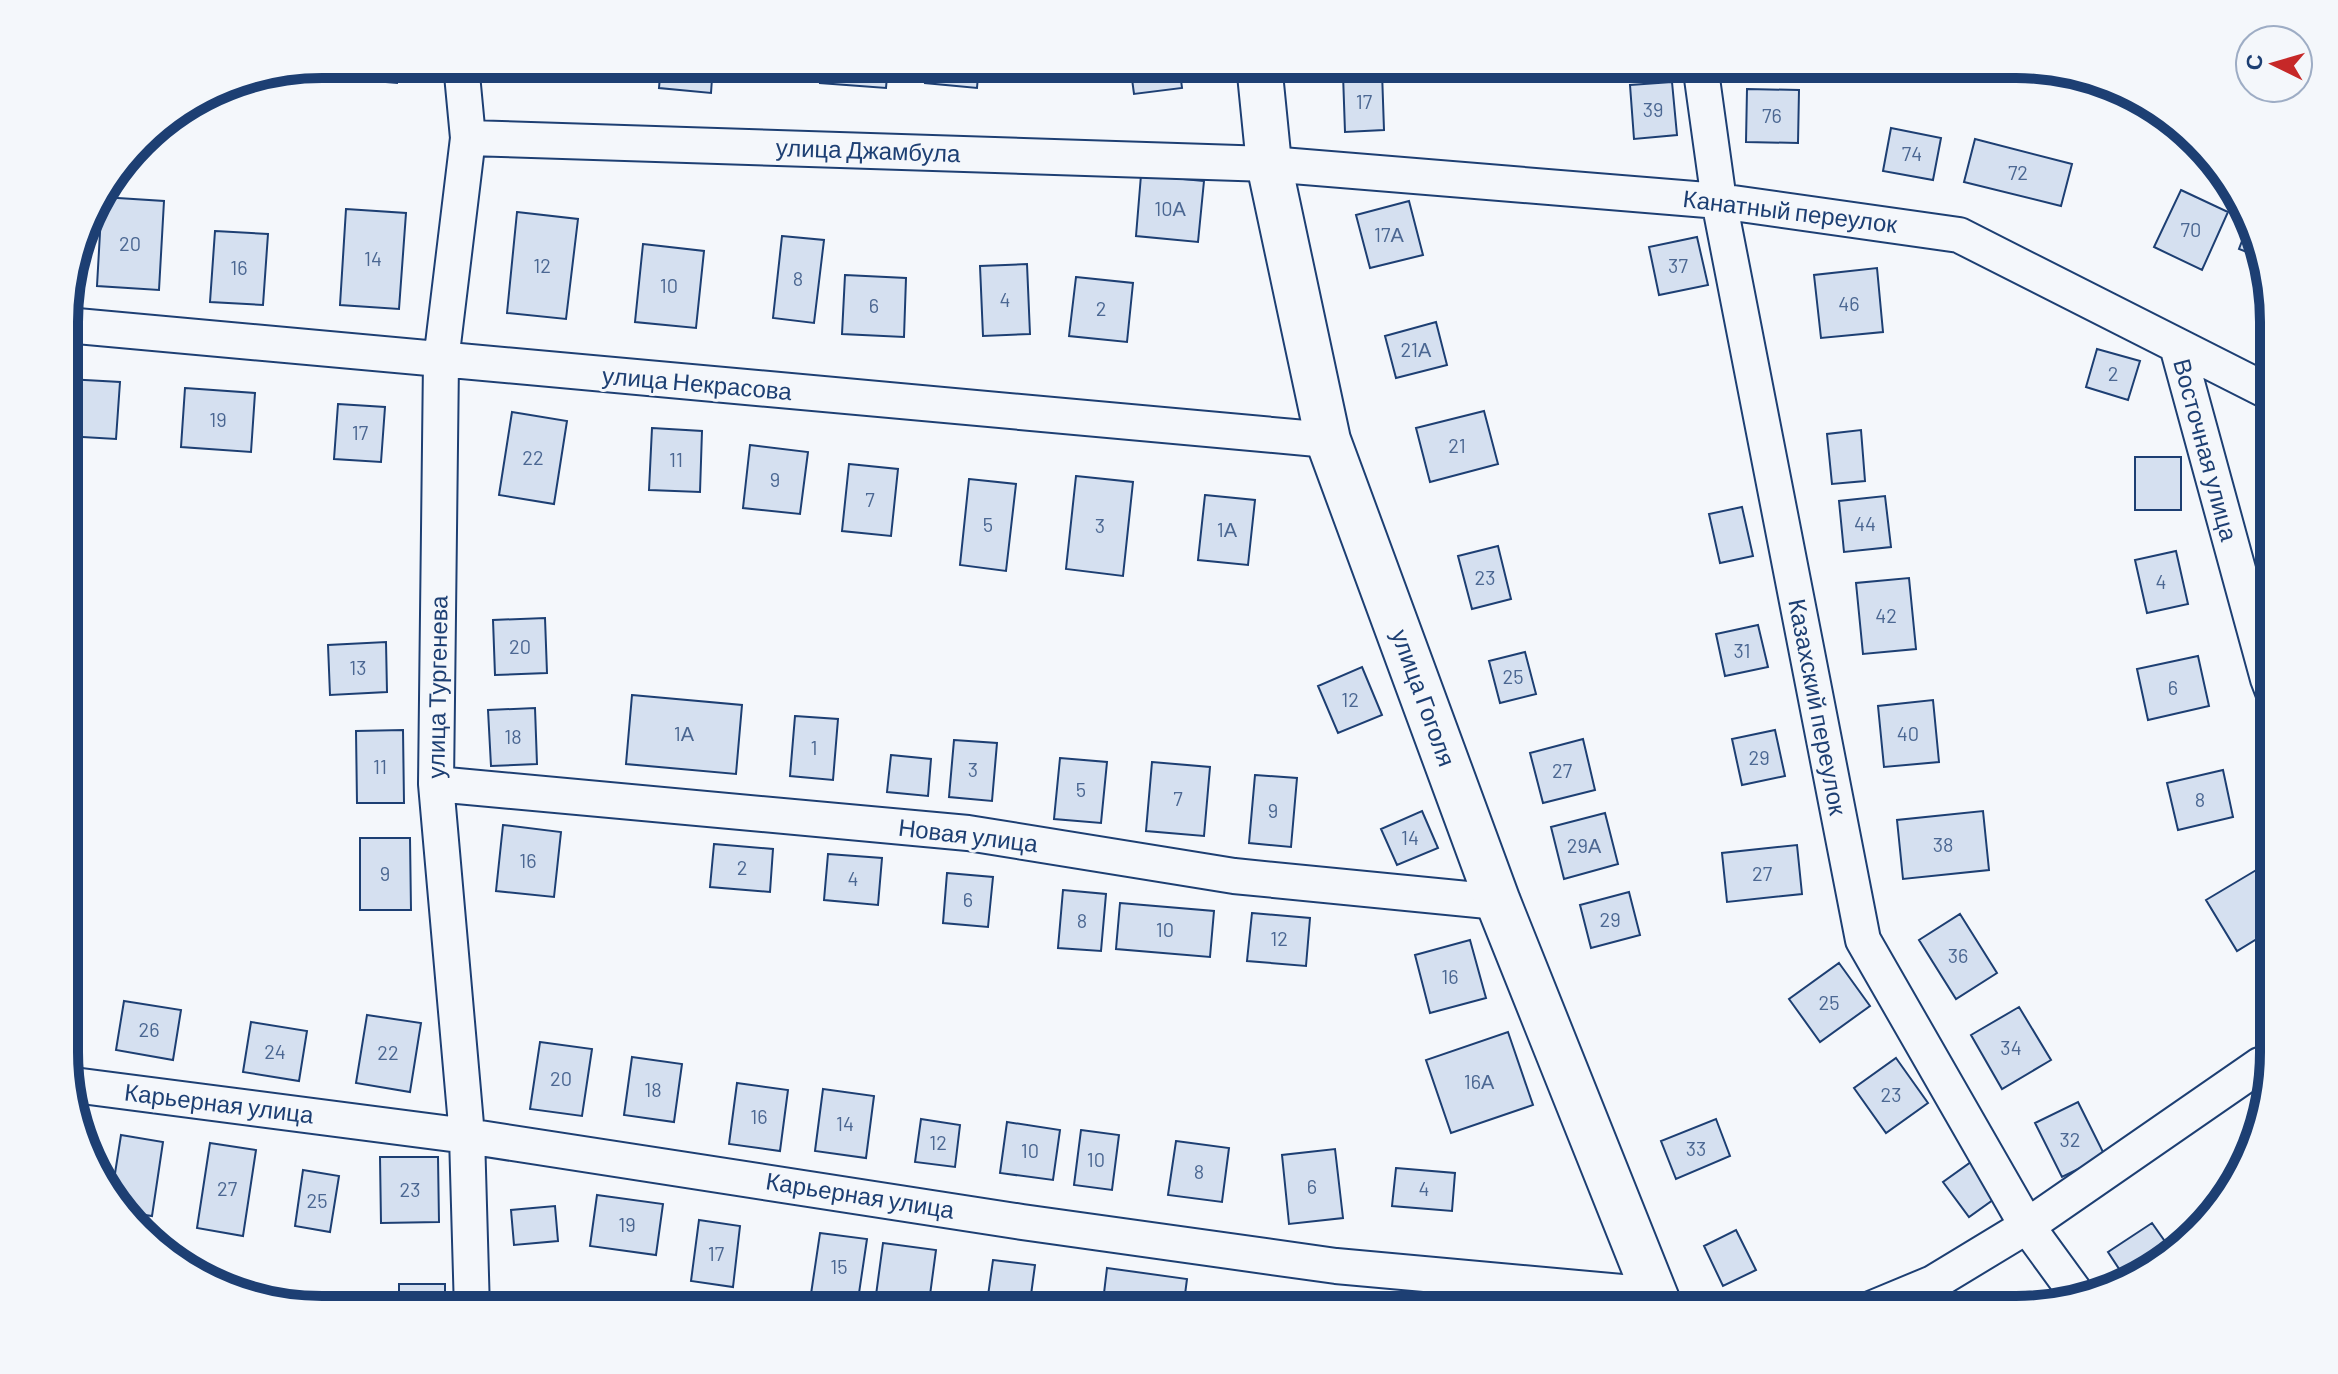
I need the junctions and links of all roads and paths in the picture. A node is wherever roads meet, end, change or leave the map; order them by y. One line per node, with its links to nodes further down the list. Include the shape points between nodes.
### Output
1 (462, 78): 4 (street, улица Тургенева)
2 (1260, 78): 5 (street, улица Гоголя)
3 (1702, 78): 6 (street, Казахский переулок)
4 (468, 138): 5 (street, улица Джамбула); 9 (street, улица Тургенева)
5 (1269, 164): 6 (street, Канатный переулок); 11 (street, улица Гоголя)
6 (1719, 201): 8 (street, Канатный переулок, via 1959,235); 18 (street, Казахский переулок, via 1863,940)
7 (78, 326): 9 (street, улица Некрасова)
8 (2177, 346): 10 (street, Канатный переулок); 12 (street, Восточная улица)
9 (441, 361): 11 (street, улица Некрасова); 13 (street, улица Тургенева)
10 (2259, 387)
11 (1328, 440): 14 (street, улица Гоголя)
12 (2259, 646)
13 (436, 784): 14 (street, Новая улица, via 968,833 1234,876); 17 (street, улица Тургенева)
14 (1498, 902): 21 (street, улица Гоголя)
15 (2259, 1066): 18 (street)
16 (80, 1086): 17 (street, Карьерная улица)
17 (467, 1136): 20 (street, Карьерная улица, via 1336,1266); 23 (street, улица Тургенева)
18 (2027, 1226): 19 (street, Казахский переулок); 22 (street)
19 (2073, 1289)
20 (1598, 1295)
21 (1655, 1295)
22 (1904, 1295)
23 (472, 1296)

